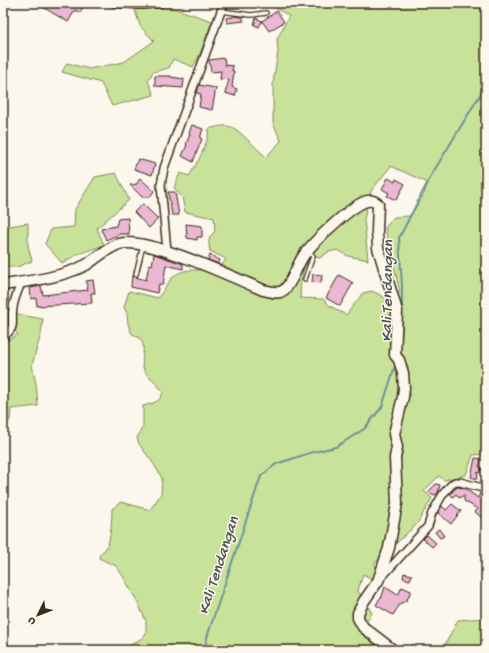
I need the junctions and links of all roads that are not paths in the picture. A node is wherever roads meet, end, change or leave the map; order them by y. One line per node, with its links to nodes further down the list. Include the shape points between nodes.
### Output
1 (114, 3): 2 (street)
2 (160, 3)
3 (224, 3): 4 (street)
4 (221, 11): 5 (lane, via 251,15); 8 (street, via 163,173 161,185)
5 (266, 13)
6 (143, 245): 8 (street); 9 (lane); 11 (street, via 127,242 119,244 68,272)
7 (308, 250): 8 (street, via 285,289 277,293 263,290); 10 (lane, via 313,256); 15 (street, via 361,203 372,200 378,204 378,248 397,311 397,358 403,373 404,388 394,434 397,503 389,548)
8 (167, 251)
9 (136, 274)
10 (305, 279)
11 (21, 283): 12 (street); 13 (street, via 12,309 12,329)
12 (3, 285)
13 (3, 337)
14 (486, 489): 15 (street, via 460,482 451,485 432,513 428,526)
15 (378, 581): 16 (street, via 364,601 358,618 363,627)
16 (393, 650)

